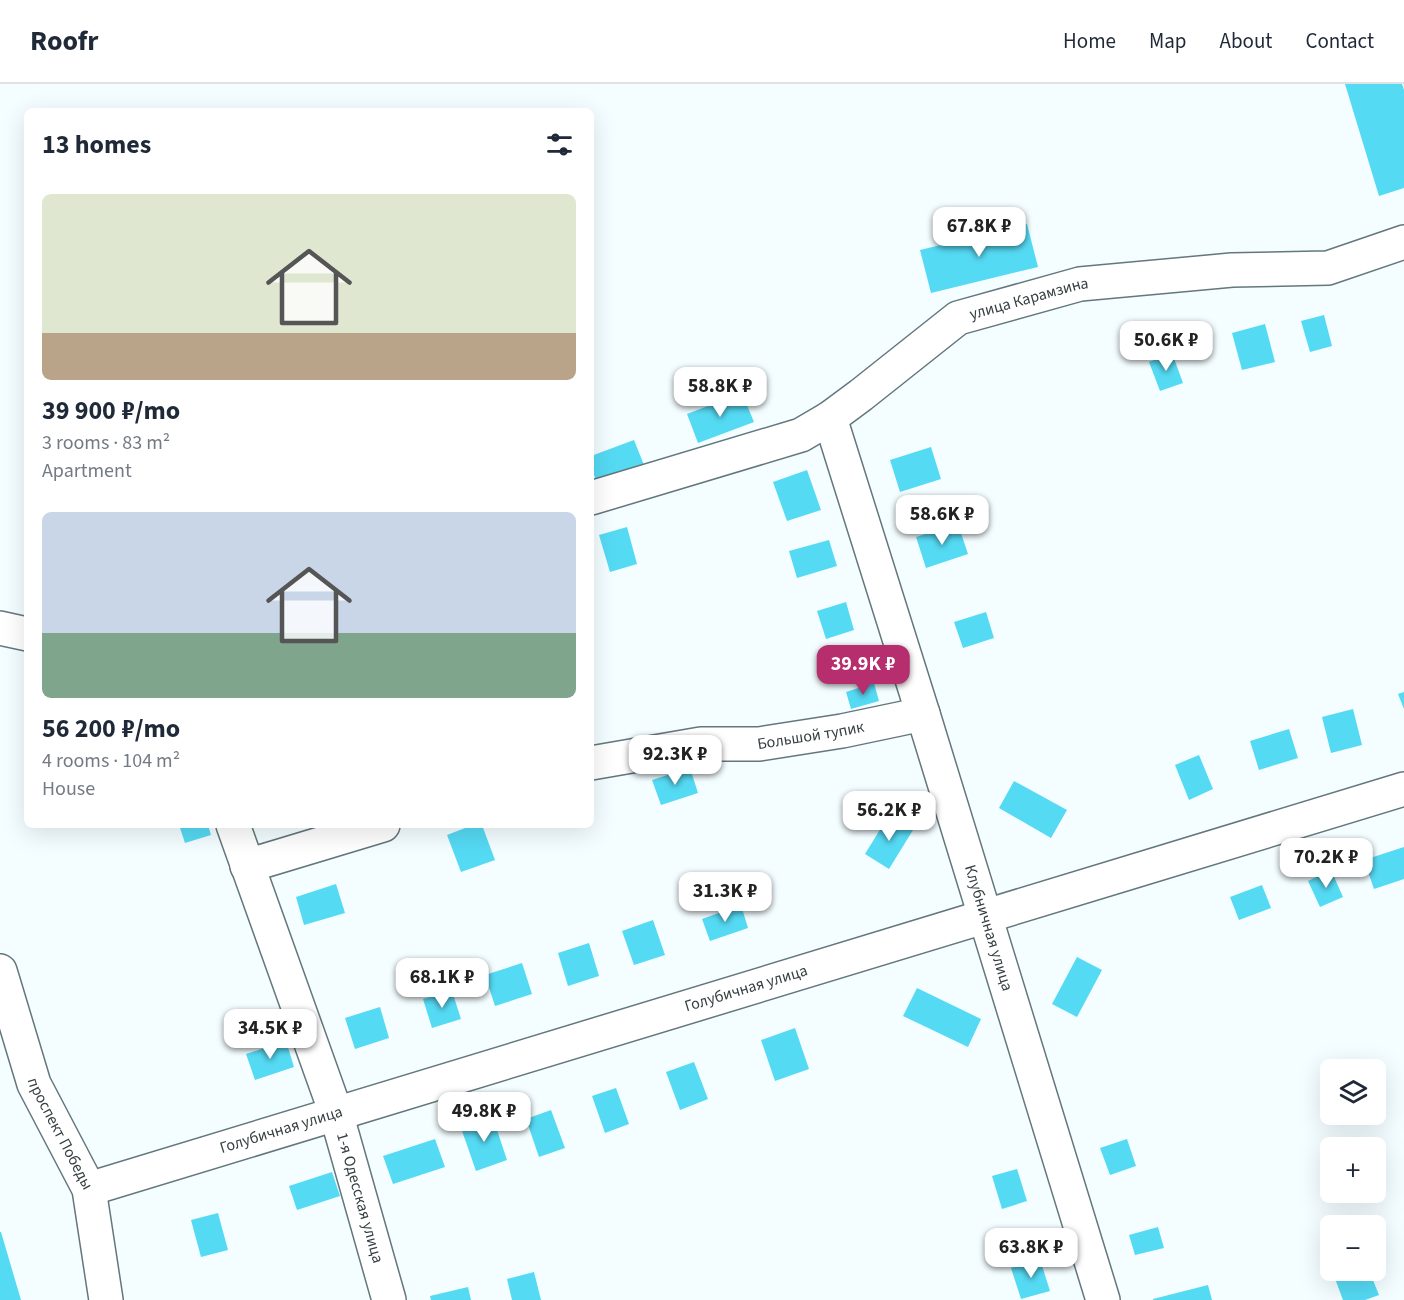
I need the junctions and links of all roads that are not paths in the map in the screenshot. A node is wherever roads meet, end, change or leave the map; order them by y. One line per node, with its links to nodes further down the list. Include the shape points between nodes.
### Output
1 (1404, 243): 2 (lane, улица Карамзина, via 1328,268 1232,270 1080,284 958,318)
2 (830, 418): 3 (lane, улица Карамзина, via 801,435); 6 (lane, Клубничная улица)
3 (594, 497)
4 (0, 628): 5 (lane)
5 (24, 633)
6 (923, 714): 7 (lane, Большой тупик, via 759,744 701,744); 12 (lane, Клубничная улица)
7 (594, 762)
8 (1404, 789): 12 (lane, Голубичная улица)
9 (234, 828): 11 (lane, 1-я Одесская улица)
10 (373, 828): 11 (lane)
11 (247, 866): 14 (lane, 1-я Одесская улица)
12 (986, 917): 14 (lane, Голубичная улица); 18 (lane, Клубничная улица)
13 (0, 971): 15 (lane, проспект Победы, via 34,1084)
14 (336, 1113): 15 (lane, Голубичная улица); 17 (lane, 1-я Одесская улица)
15 (89, 1189): 16 (lane, проспект Победы)
16 (106, 1300)
17 (389, 1300)
18 (1103, 1300)

